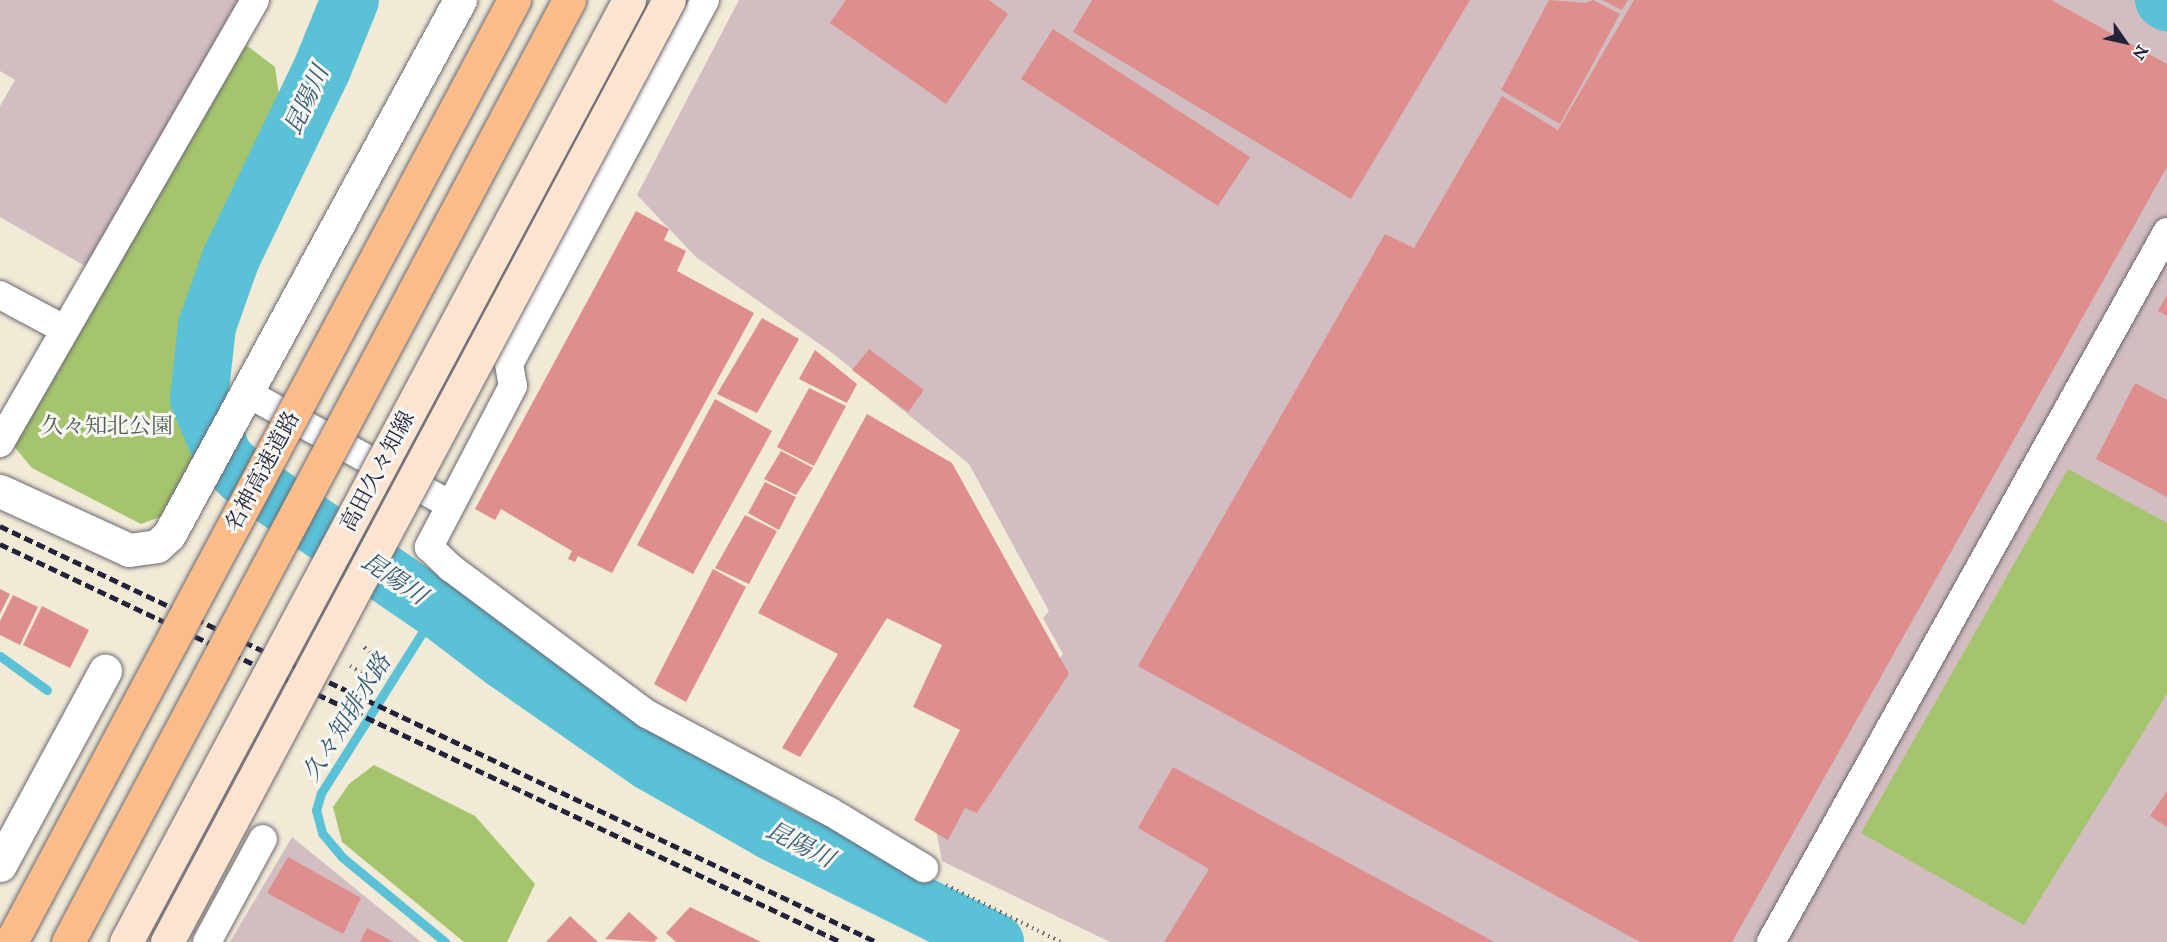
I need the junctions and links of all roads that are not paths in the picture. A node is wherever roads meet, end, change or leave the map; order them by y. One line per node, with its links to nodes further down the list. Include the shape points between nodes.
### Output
1 (255, 0): 10 (street)
2 (460, 0): 11 (street)
3 (514, 0): 19 (highway, 名神高速道路, bridge)
4 (569, 0): 20 (highway, bridge)
5 (629, 0): 21 (main road, 高田久々知線, bridge)
6 (669, 0): 22 (main road, 高田久々知線, bridge)
7 (705, 0): 14 (street, via 509,364 513,386)
8 (2167, 232): 24 (street)
9 (0, 295): 10 (street)
10 (64, 329): 12 (street)
11 (241, 405): 13 (street, via 169,535 145,550 115,545); 14 (street)
12 (0, 443)
13 (0, 490)
14 (449, 504): 18 (street, via 429,547 451,568 647,714 829,811)
15 (105, 671): 17 (street)
16 (263, 839): 23 (street)
17 (0, 865)
18 (924, 868)
19 (11, 942)
20 (68, 942)
21 (126, 942)
22 (167, 942)
23 (207, 942)
24 (1771, 942)

